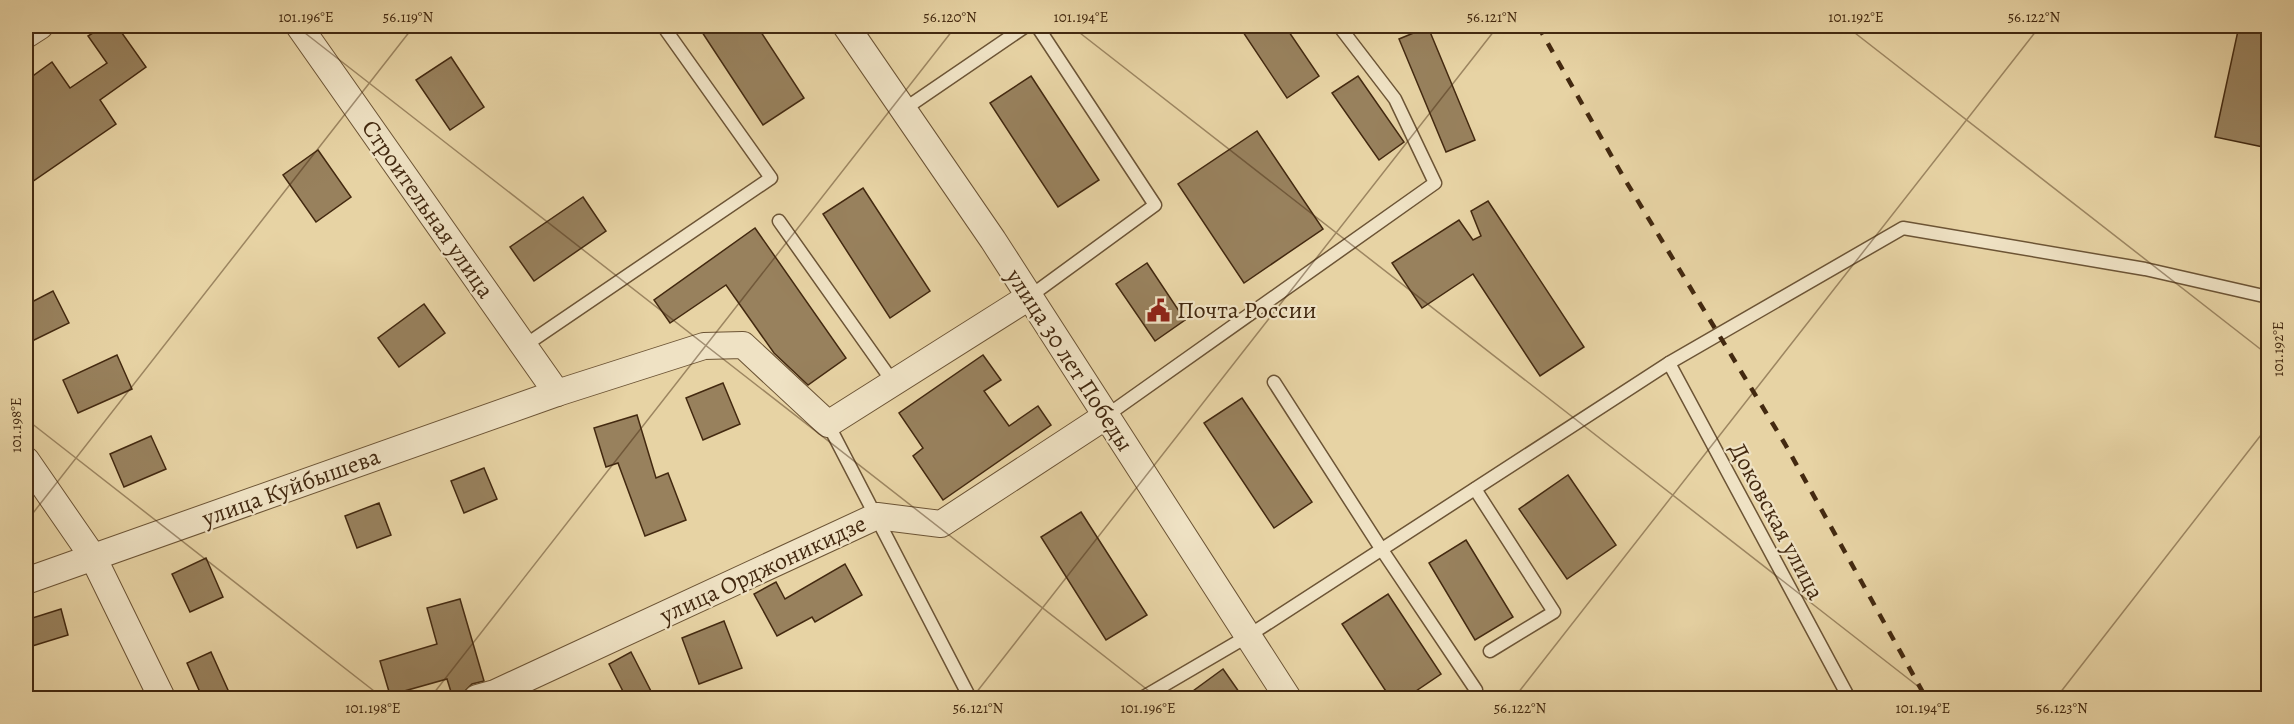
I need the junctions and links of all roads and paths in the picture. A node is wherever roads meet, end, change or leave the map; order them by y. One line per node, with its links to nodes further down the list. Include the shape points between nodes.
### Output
1 (40, 26): 8 (street)
2 (299, 26): 13 (street, Строительная улица)
3 (663, 26): 13 (lane, via 771,178)
4 (846, 26): 9 (street, улица 30 лет Победы)
5 (1026, 26): 9 (lane)
6 (1037, 26): 11 (lane, via 1155,205)
7 (1340, 26): 18 (lane, via 1395,99 1435,183)
8 (26, 35)
9 (903, 110): 11 (street, улица 30 лет Победы)
10 (779, 221): 15 (lane)
11 (1029, 297): 15 (street); 18 (street, улица 30 лет Победы)
12 (2268, 297): 14 (lane, via 2145,269 1903,228)
13 (524, 346): 17 (street, Строительная улица)
14 (1669, 363): 21 (lane); 34 (lane, Доковская улица)
15 (894, 382): 19 (street)
16 (1274, 382): 23 (lane)
17 (557, 393): 19 (street, улица Куйбышева, via 704,346 743,345); 24 (street, улица Куйбышева)
18 (1106, 416): 22 (street, улица Орджоникидзе, via 941,524); 26 (street, улица 30 лет Победы)
19 (828, 424): 22 (lane)
20 (26, 460): 24 (street)
21 (1475, 489): 23 (lane); 27 (lane, via 1554,612)
22 (877, 516): 29 (street, улица Орджоникидзе); 30 (lane)
23 (1382, 550): 26 (lane); 33 (lane, via 1476,690)
24 (93, 557): 25 (street, улица Куйбышева); 28 (street)
25 (26, 581)
26 (1248, 636): 31 (lane); 32 (street, улица 30 лет Победы)
27 (1490, 651)
28 (162, 699)
29 (477, 699)
30 (969, 699)
31 (1142, 699)
32 (1288, 699)
33 (1474, 699)
34 (1849, 699)

